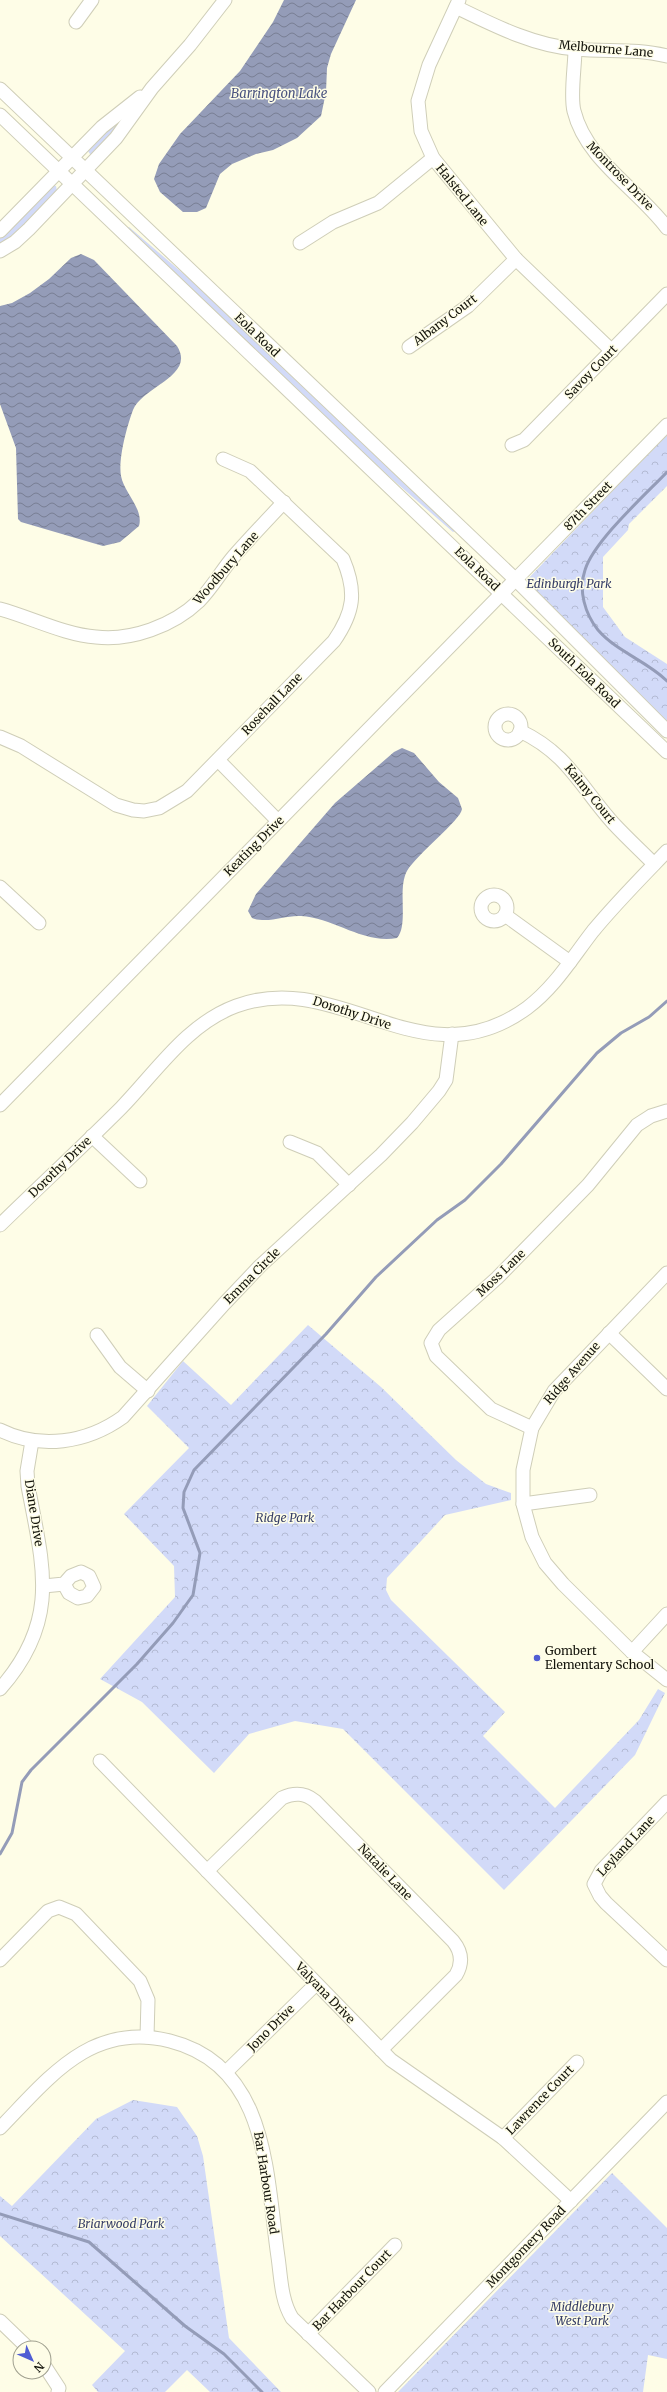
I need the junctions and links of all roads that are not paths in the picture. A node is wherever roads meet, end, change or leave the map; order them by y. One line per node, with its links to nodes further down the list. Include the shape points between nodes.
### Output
1 (92, 0): 4 (street)
2 (224, 0): 7 (street, via 190,45)
3 (457, 4): 5 (street, Melbourne Lane, via 514,33); 11 (street, Halsted Lane, via 429,65 418,100 421,131)
4 (76, 22)
5 (575, 49): 6 (street, Melbourne Lane, via 652,52); 15 (street, Montrose Drive, via 574,110 585,139 603,161 648,204)
6 (667, 56)
7 (152, 88): 10 (street, via 102,127); 13 (street, via 116,138)
8 (0, 89): 10 (street, Eola Road)
9 (0, 115): 12 (street, Eola Road)
10 (72, 157): 12 (street); 13 (street, Eola Road)
11 (433, 158): 17 (street, via 378,203 333,222); 19 (street, Halsted Lane)
12 (58, 170): 14 (street, Eola Road); 16 (street)
13 (85, 171): 14 (street); 27 (street, Eola Road)
14 (72, 184): 18 (street, via 15,242); 27 (street, Eola Road)
15 (667, 228)
16 (0, 231)
17 (300, 243)
18 (0, 250)
19 (516, 259): 21 (street, Albany Court, via 468,306); 22 (street, Halsted Lane)
20 (667, 294): 22 (street, Savoy Court)
21 (409, 347)
22 (612, 351): 24 (street, Savoy Court, via 524,440)
23 (667, 425): 27 (street, 87th Street)
24 (512, 445)
25 (223, 459): 26 (street, Rosehall Lane, via 250,471)
26 (284, 502): 28 (street, Woodbury Lane, via 233,557 199,601 181,615 150,630 127,636 96,638); 33 (street, Rosehall Lane, via 343,559 353,593 350,608 345,625 334,641)
27 (509, 587): 30 (street, South Eola Road); 32 (street, South Eola Road); 34 (street, Keating Drive)
28 (0, 609)
29 (520, 731): 36 (street, Kaimy Court, via 543,743 560,757 612,822)
30 (667, 731)
31 (0, 737): 33 (street, Rosehall Lane, via 21,746 116,805 133,810 159,808 173,801)
32 (667, 752)
33 (218, 760): 34 (street)
34 (278, 821): 42 (street, Keating Drive)
35 (667, 851): 36 (street, Dorothy Drive)
36 (654, 864): 40 (street, Dorothy Drive, via 608,913)
37 (0, 887): 39 (street)
38 (505, 915): 40 (street)
39 (39, 923)
40 (570, 962): 41 (street, Dorothy Drive, via 540,997 514,1017 485,1029)
41 (452, 1034): 44 (street, Dorothy Drive, via 410,1031 317,1000 282,997 248,1002 209,1019 196,1028); 47 (street, Emma Circle, via 448,1073 439,1091 398,1139)
42 (0, 1105)
43 (667, 1111): 54 (street, Moss Lane, via 651,1116 638,1125 588,1185 497,1278 439,1330 431,1343 436,1356 491,1409)
44 (92, 1136): 46 (street); 48 (street, Dorothy Drive)
45 (290, 1142): 47 (street, via 317,1153)
46 (140, 1181)
47 (349, 1185): 53 (street, Emma Circle, via 255,1271 208,1321)
48 (0, 1225)
49 (667, 1273): 50 (street, Ridge Avenue)
50 (609, 1333): 52 (street); 54 (street, Ridge Avenue, via 554,1391)
51 (97, 1335): 53 (street, via 120,1367)
52 (667, 1389)
53 (148, 1392): 56 (street, Emma Circle, via 123,1418 93,1434 72,1440)
54 (532, 1428): 58 (street, Ridge Avenue, via 523,1470)
55 (0, 1430): 56 (street, Emma Circle)
56 (32, 1441): 60 (street, Diane Drive, via 28,1486)
57 (590, 1495): 58 (street)
58 (523, 1504): 62 (street, Ridge Avenue, via 532,1537 553,1573)
59 (64, 1584): 60 (street)
60 (44, 1586): 64 (street, Diane Drive, via 42,1605 31,1642 16,1669)
61 (667, 1614): 62 (street)
62 (632, 1652): 63 (street, Ridge Avenue)
63 (667, 1680)
64 (0, 1689)
65 (100, 1761): 67 (street, Valyana Drive)
66 (667, 1802): 69 (street, Leyland Lane, via 601,1871 594,1884 603,1900)
67 (206, 1872): 70 (street, Valyana Drive); 72 (street, Natalie Lane, via 282,1798 297,1793 316,1801 453,1941 461,1956 456,1975)
68 (0, 1960): 71 (street, via 48,1911 59,1907 76,1914 140,1981 148,2000)
69 (667, 1960)
70 (316, 1984): 72 (street, Valyana Drive); 74 (street, Jono Drive)
71 (146, 2037): 74 (street, Bar Harbour Road, via 178,2043); 76 (street, Bar Harbour Road, via 113,2040 74,2056 55,2071)
72 (381, 2050): 77 (street, Valyana Drive, via 399,2066)
73 (577, 2062): 77 (street, Lawrence Court)
74 (226, 2072): 81 (street, Bar Harbour Road, via 245,2097 258,2129 286,2305 292,2318)
75 (667, 2102): 78 (street, Montgomery Road)
76 (1, 2125)
77 (503, 2138): 78 (street, Valyana Drive)
78 (571, 2201): 86 (street, Montgomery Road)
79 (396, 2246): 81 (street, Bar Harbour Court)
80 (0, 2321): 82 (street)
81 (308, 2334): 85 (street, Bar Harbour Road)
82 (20, 2340)
83 (52, 2377): 84 (street, via 59,2388)
84 (58, 2392)
85 (369, 2392)
86 (385, 2392)

